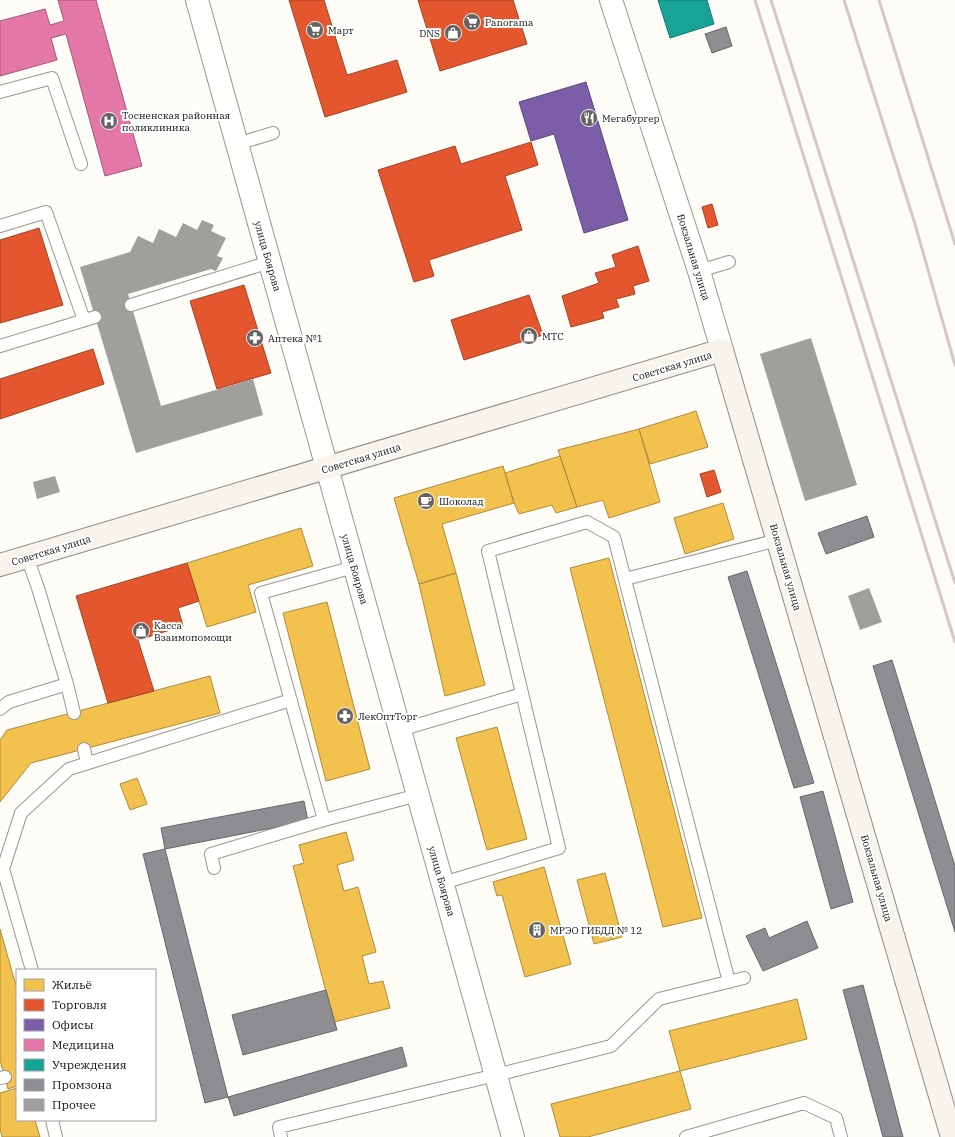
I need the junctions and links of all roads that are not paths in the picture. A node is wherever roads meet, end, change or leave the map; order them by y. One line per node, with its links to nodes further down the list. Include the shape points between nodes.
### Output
1 (197, 0): 5 (street, улица Боярова)
2 (611, 0): 10 (street, Вокзальная улица)
3 (0, 92): 6 (lane, via 52,78)
4 (273, 133): 5 (lane)
5 (237, 144): 8 (street, улица Боярова)
6 (81, 164)
7 (0, 226): 12 (lane, via 46,212 89,318)
8 (270, 262): 11 (lane); 14 (street, улица Боярова)
9 (728, 262): 10 (lane)
10 (699, 271): 13 (street, Вокзальная улица)
11 (131, 305)
12 (0, 346)
13 (722, 350): 14 (street, Советская улица); 15 (street, Вокзальная улица)
14 (326, 468): 16 (street, Советская улица); 18 (street, улица Боярова)
15 (778, 540): 19 (lane); 42 (street, Вокзальная улица)
16 (27, 557): 17 (street, Советская улица); 20 (lane)
17 (0, 565)
18 (354, 567): 22 (lane, via 261,593); 25 (street, улица Боярова)
19 (625, 579): 21 (lane, via 614,537 587,522 488,551); 34 (lane)
20 (67, 684): 23 (lane, via 9,702); 24 (lane)
21 (522, 694): 25 (lane); 31 (lane, via 558,848)
22 (291, 700): 27 (lane); 29 (lane)
23 (0, 709)
24 (74, 713)
25 (400, 730): 28 (street, улица Боярова)
26 (84, 749): 27 (lane)
27 (87, 763): 32 (lane, via 69,769 21,813 3,869)
28 (418, 795): 29 (lane); 31 (street, улица Боярова)
29 (324, 820): 30 (lane, via 211,854)
30 (214, 868)
31 (443, 883): 35 (street, улица Боярова)
32 (32, 969)
33 (744, 978): 34 (lane)
34 (729, 982): 35 (lane, via 659,999 611,1046)
35 (496, 1075): 38 (lane, via 279,1127); 39 (street, улица Боярова)
36 (52, 1121): 37 (lane)
37 (56, 1137)
38 (282, 1137)
39 (513, 1137)
40 (686, 1137): 41 (lane, via 804,1103 836,1118)
41 (841, 1137)
42 (952, 1137)

